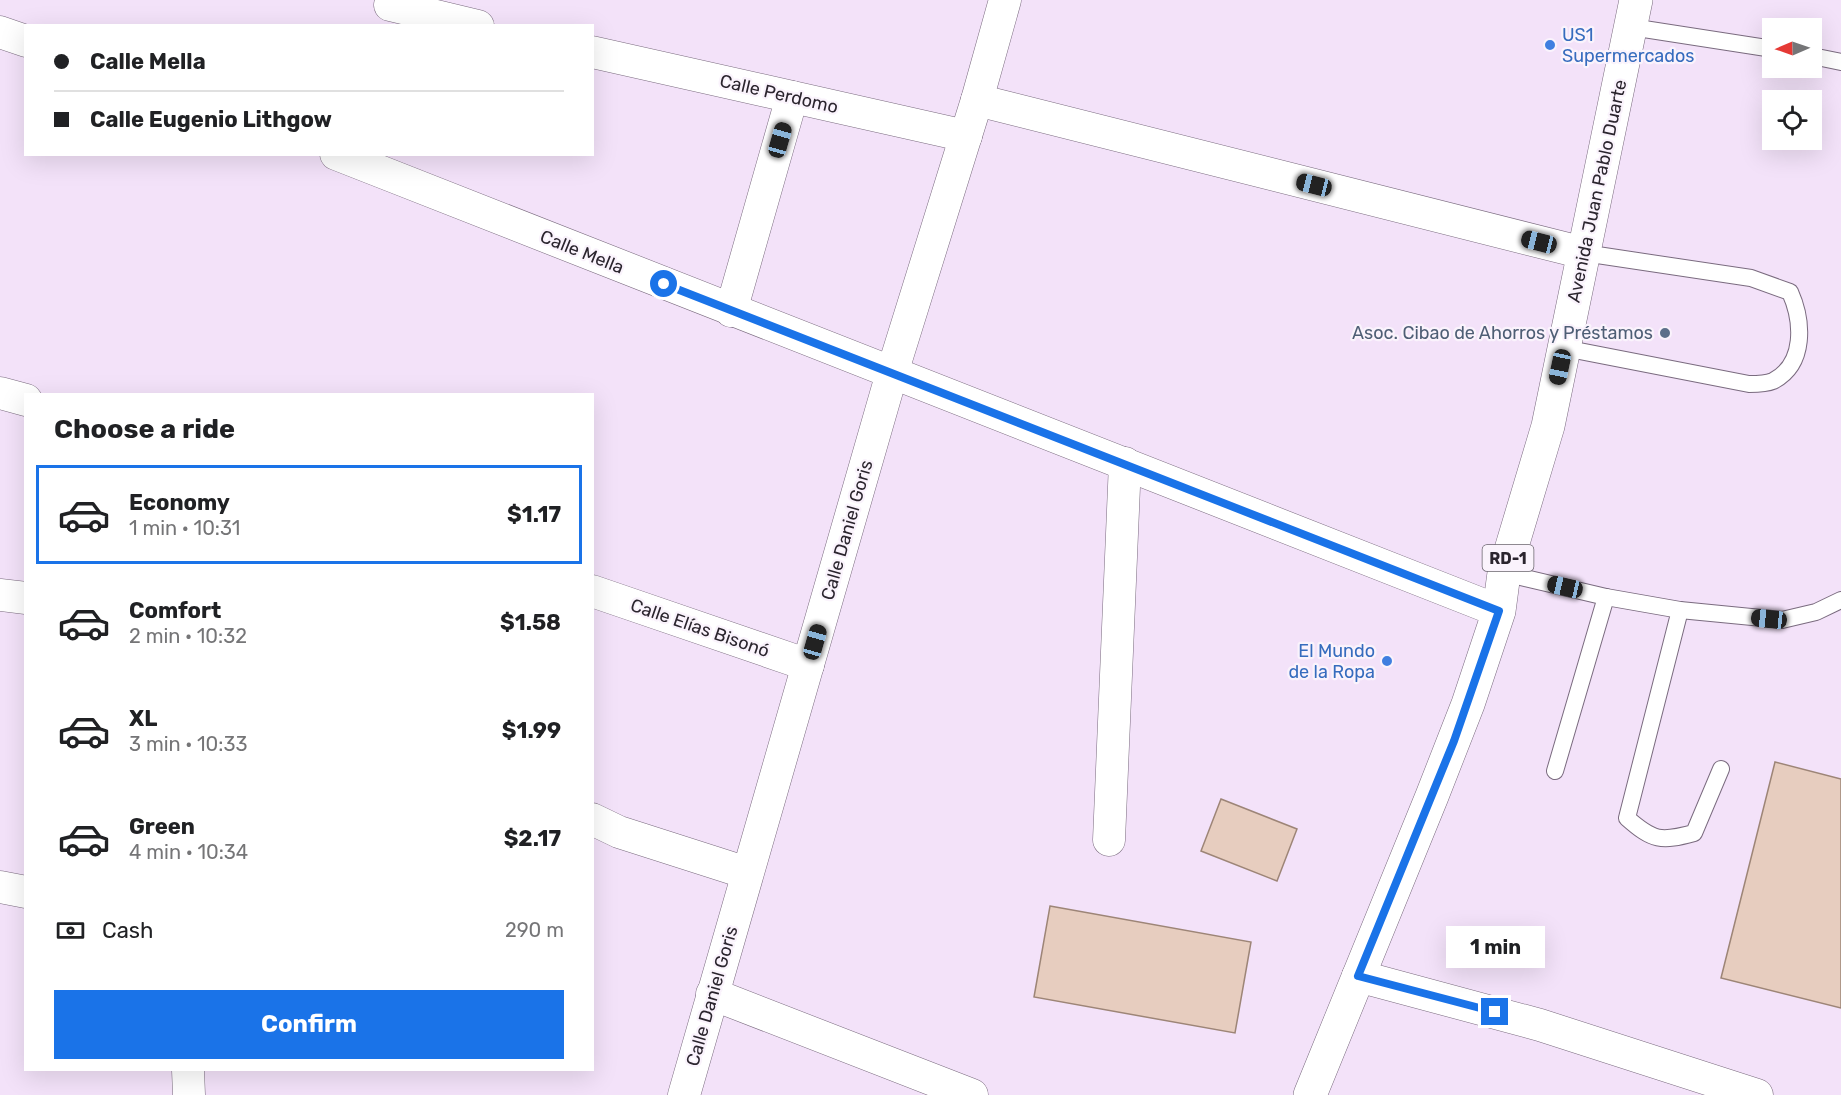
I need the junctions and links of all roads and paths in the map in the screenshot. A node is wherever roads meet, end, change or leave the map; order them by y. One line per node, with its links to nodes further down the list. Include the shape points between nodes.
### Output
1 (1005, 0): 12 (street, Calle Daniel Goris)
2 (389, 10): 4 (street)
3 (1634, 14): 7 (lane); 15 (main road, Avenida Juan Pablo Duarte / RD-1)
4 (467, 24)
5 (0, 32): 6 (street)
6 (24, 40)
7 (1762, 46)
8 (594, 51): 11 (street, Calle Perdomo)
9 (1822, 58): 10 (lane)
10 (1841, 62)
11 (792, 97): 13 (street, Calle Perdomo); 16 (street)
12 (977, 100): 13 (street, Calle Daniel Goris); 15 (street)
13 (966, 136): 18 (street, Calle Daniel Goris)
14 (348, 157): 16 (street, Calle Mella)
15 (1584, 253): 17 (main road, Avenida Juan Pablo Duarte / RD-1); 17 (lane, via 1751,278 1790,292 1799,312 1800,342 1789,370 1771,382 1749,384)
16 (731, 311): 18 (street, Calle Mella)
17 (1564, 348): 22 (main road, Avenida Juan Pablo Duarte / RD-1, via 1548,426)
18 (892, 373): 21 (street, Calle Mella); 30 (street, Calle Daniel Goris)
19 (0, 393): 20 (street)
20 (24, 399)
21 (1125, 463): 29 (street, Calle Mella); 34 (street)
22 (1504, 573): 25 (lane); 29 (main road, Avenida Juan Pablo Duarte / RD-1)
23 (594, 592): 30 (street, Calle Elías Bisonó)
24 (0, 595): 26 (street)
25 (1606, 597): 28 (lane); 32 (lane)
26 (24, 598)
27 (1841, 600): 28 (lane, via 1816,612 1782,620)
28 (1680, 610): 31 (lane, via 1627,818 1648,836 1670,840 1694,833)
29 (1499, 611): 38 (main road, Avenida Juan Pablo Duarte / RD-1, via 1460,725)
30 (808, 665): 35 (street, Calle Daniel Goris)
31 (1721, 769)
32 (1555, 771)
33 (594, 820): 35 (street, via 619,832)
34 (1108, 840)
35 (747, 873): 39 (street, Calle Daniel Goris)
36 (0, 887): 37 (street)
37 (24, 892)
38 (1358, 976): 44 (main road, Avenida Juan Pablo Duarte / RD-1); 45 (street, via 1540,1025)
39 (712, 994): 42 (street, Calle Daniel Goris); 43 (street)
40 (188, 1071): 41 (street)
41 (189, 1095)
42 (684, 1095)
43 (972, 1095)
44 (1310, 1095)
45 (1757, 1095)

